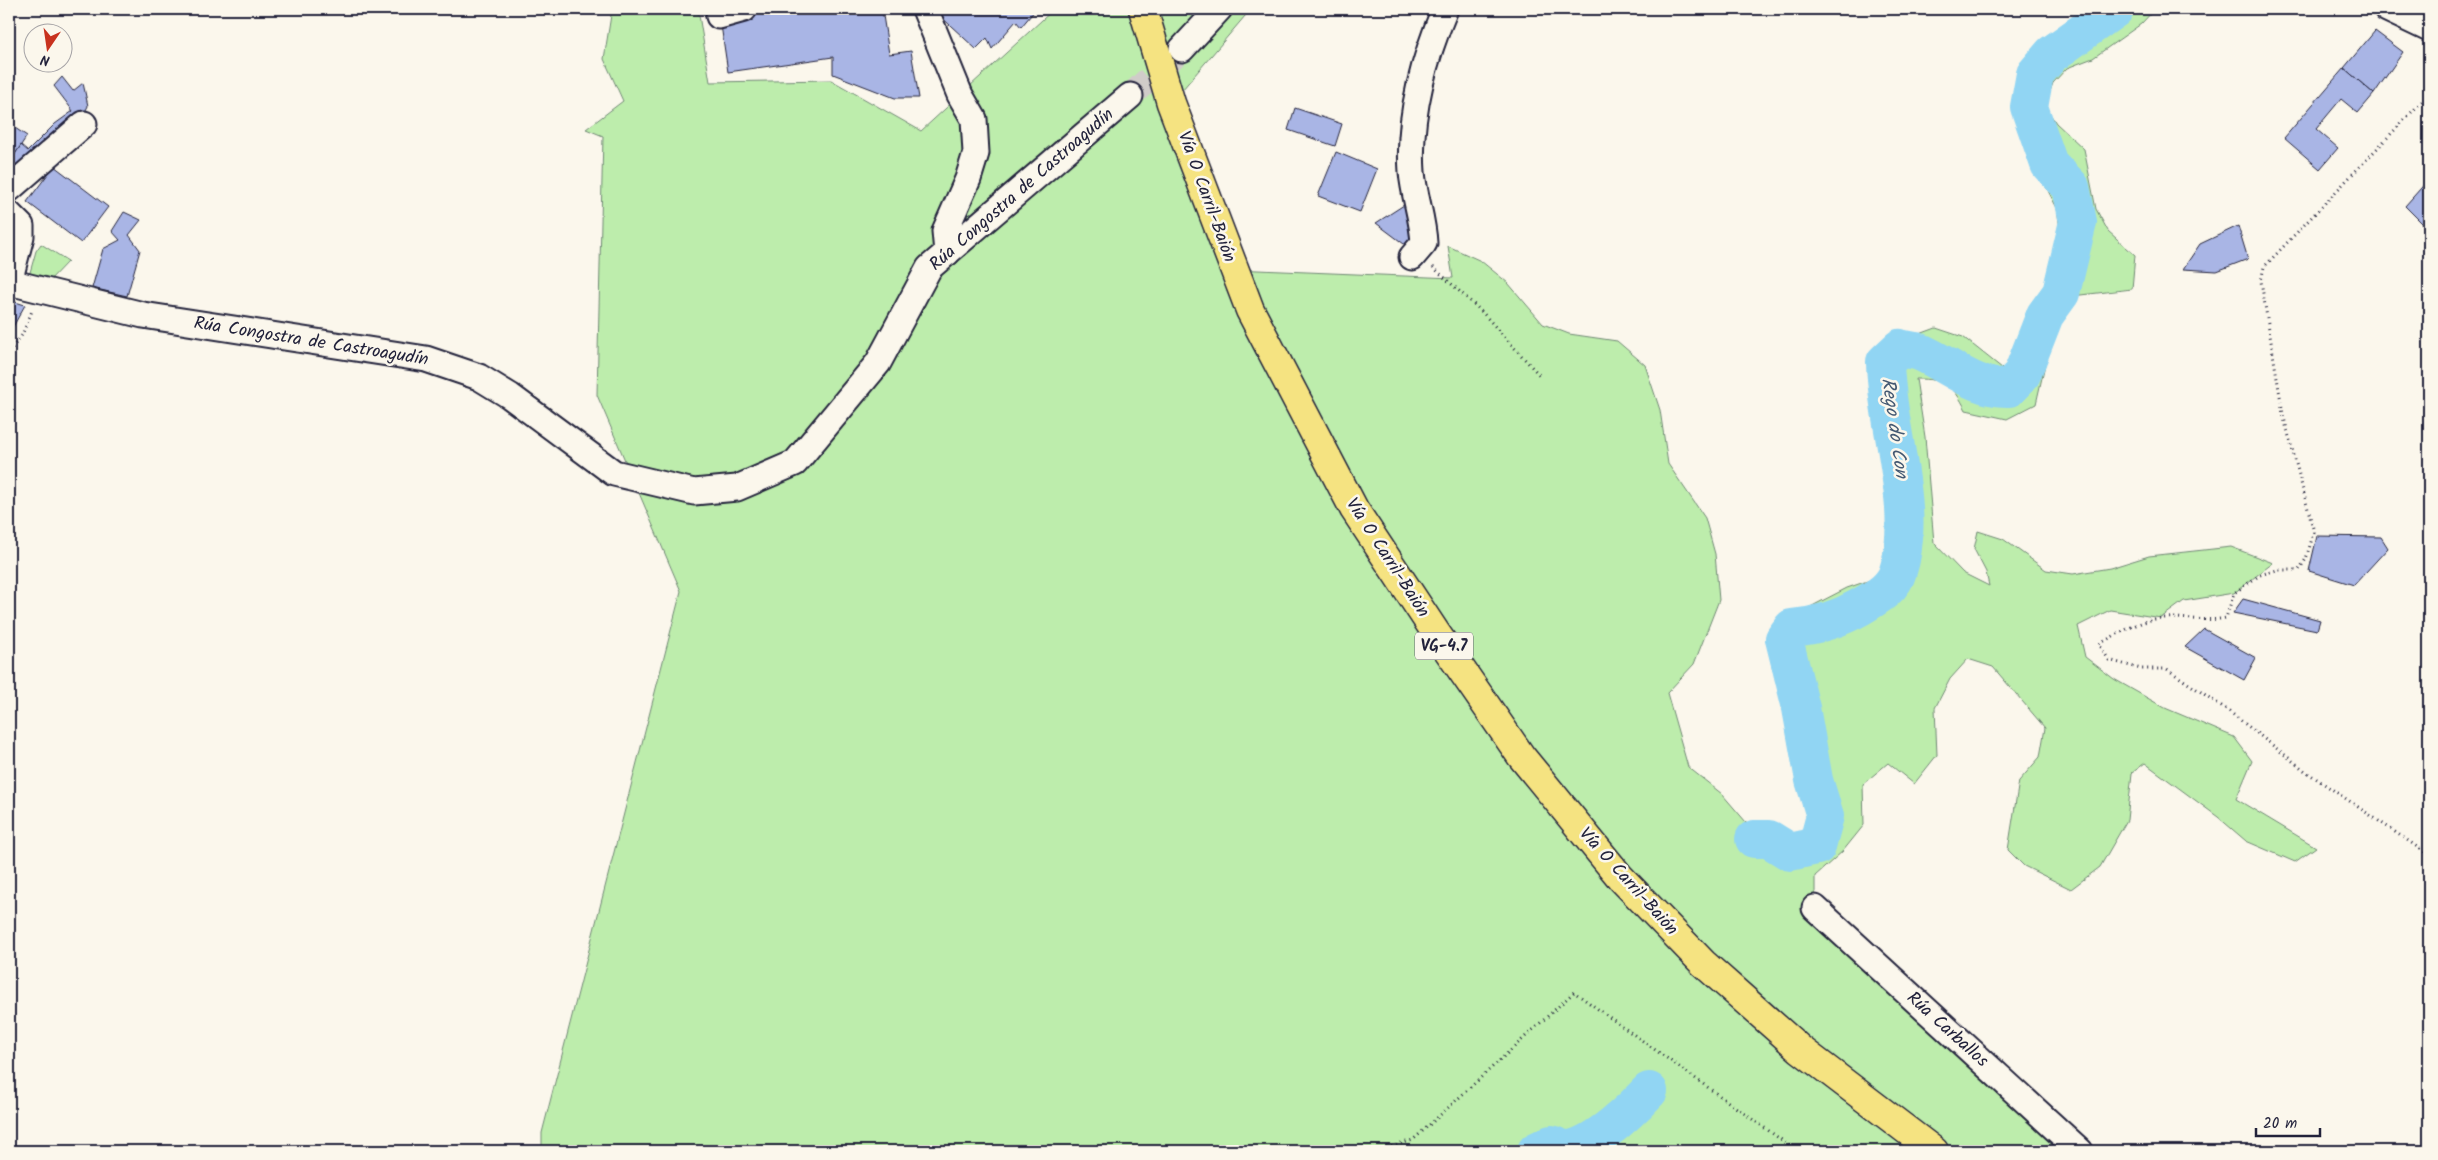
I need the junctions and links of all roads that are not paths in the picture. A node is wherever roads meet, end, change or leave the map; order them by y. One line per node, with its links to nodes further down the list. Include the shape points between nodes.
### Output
1 (744, 9): 7 (street)
2 (926, 9): 15 (street, via 960,96 974,119 976,153 945,231)
3 (1143, 9): 18 (highway, Vía O Carril-Baión / VG-4.7, via 1171,103 1250,310 1354,509 1436,633 1527,763 1620,876 1702,963 1800,1049)
4 (1219, 9): 9 (street)
5 (1445, 9): 14 (street, via 1419,86 1412,144 1412,173 1423,227)
6 (2387, 9): 8 (street)
7 (719, 16)
8 (2429, 29)
9 (1182, 49)
10 (1130, 96): 15 (street, Rúa Congostra de Castroagudín)
11 (84, 124): 12 (street)
12 (9, 189)
13 (9, 214): 16 (street, via 21,226 21,236)
14 (1418, 250)
15 (947, 252): 16 (street, Rúa Congostra de Castroagudín, via 929,268 878,363 795,463 737,488 694,492 614,473 479,377 426,359 143,315)
16 (9, 282)
17 (1815, 908): 19 (street, Rúa Carballos)
18 (1934, 1151)
19 (2080, 1151)

